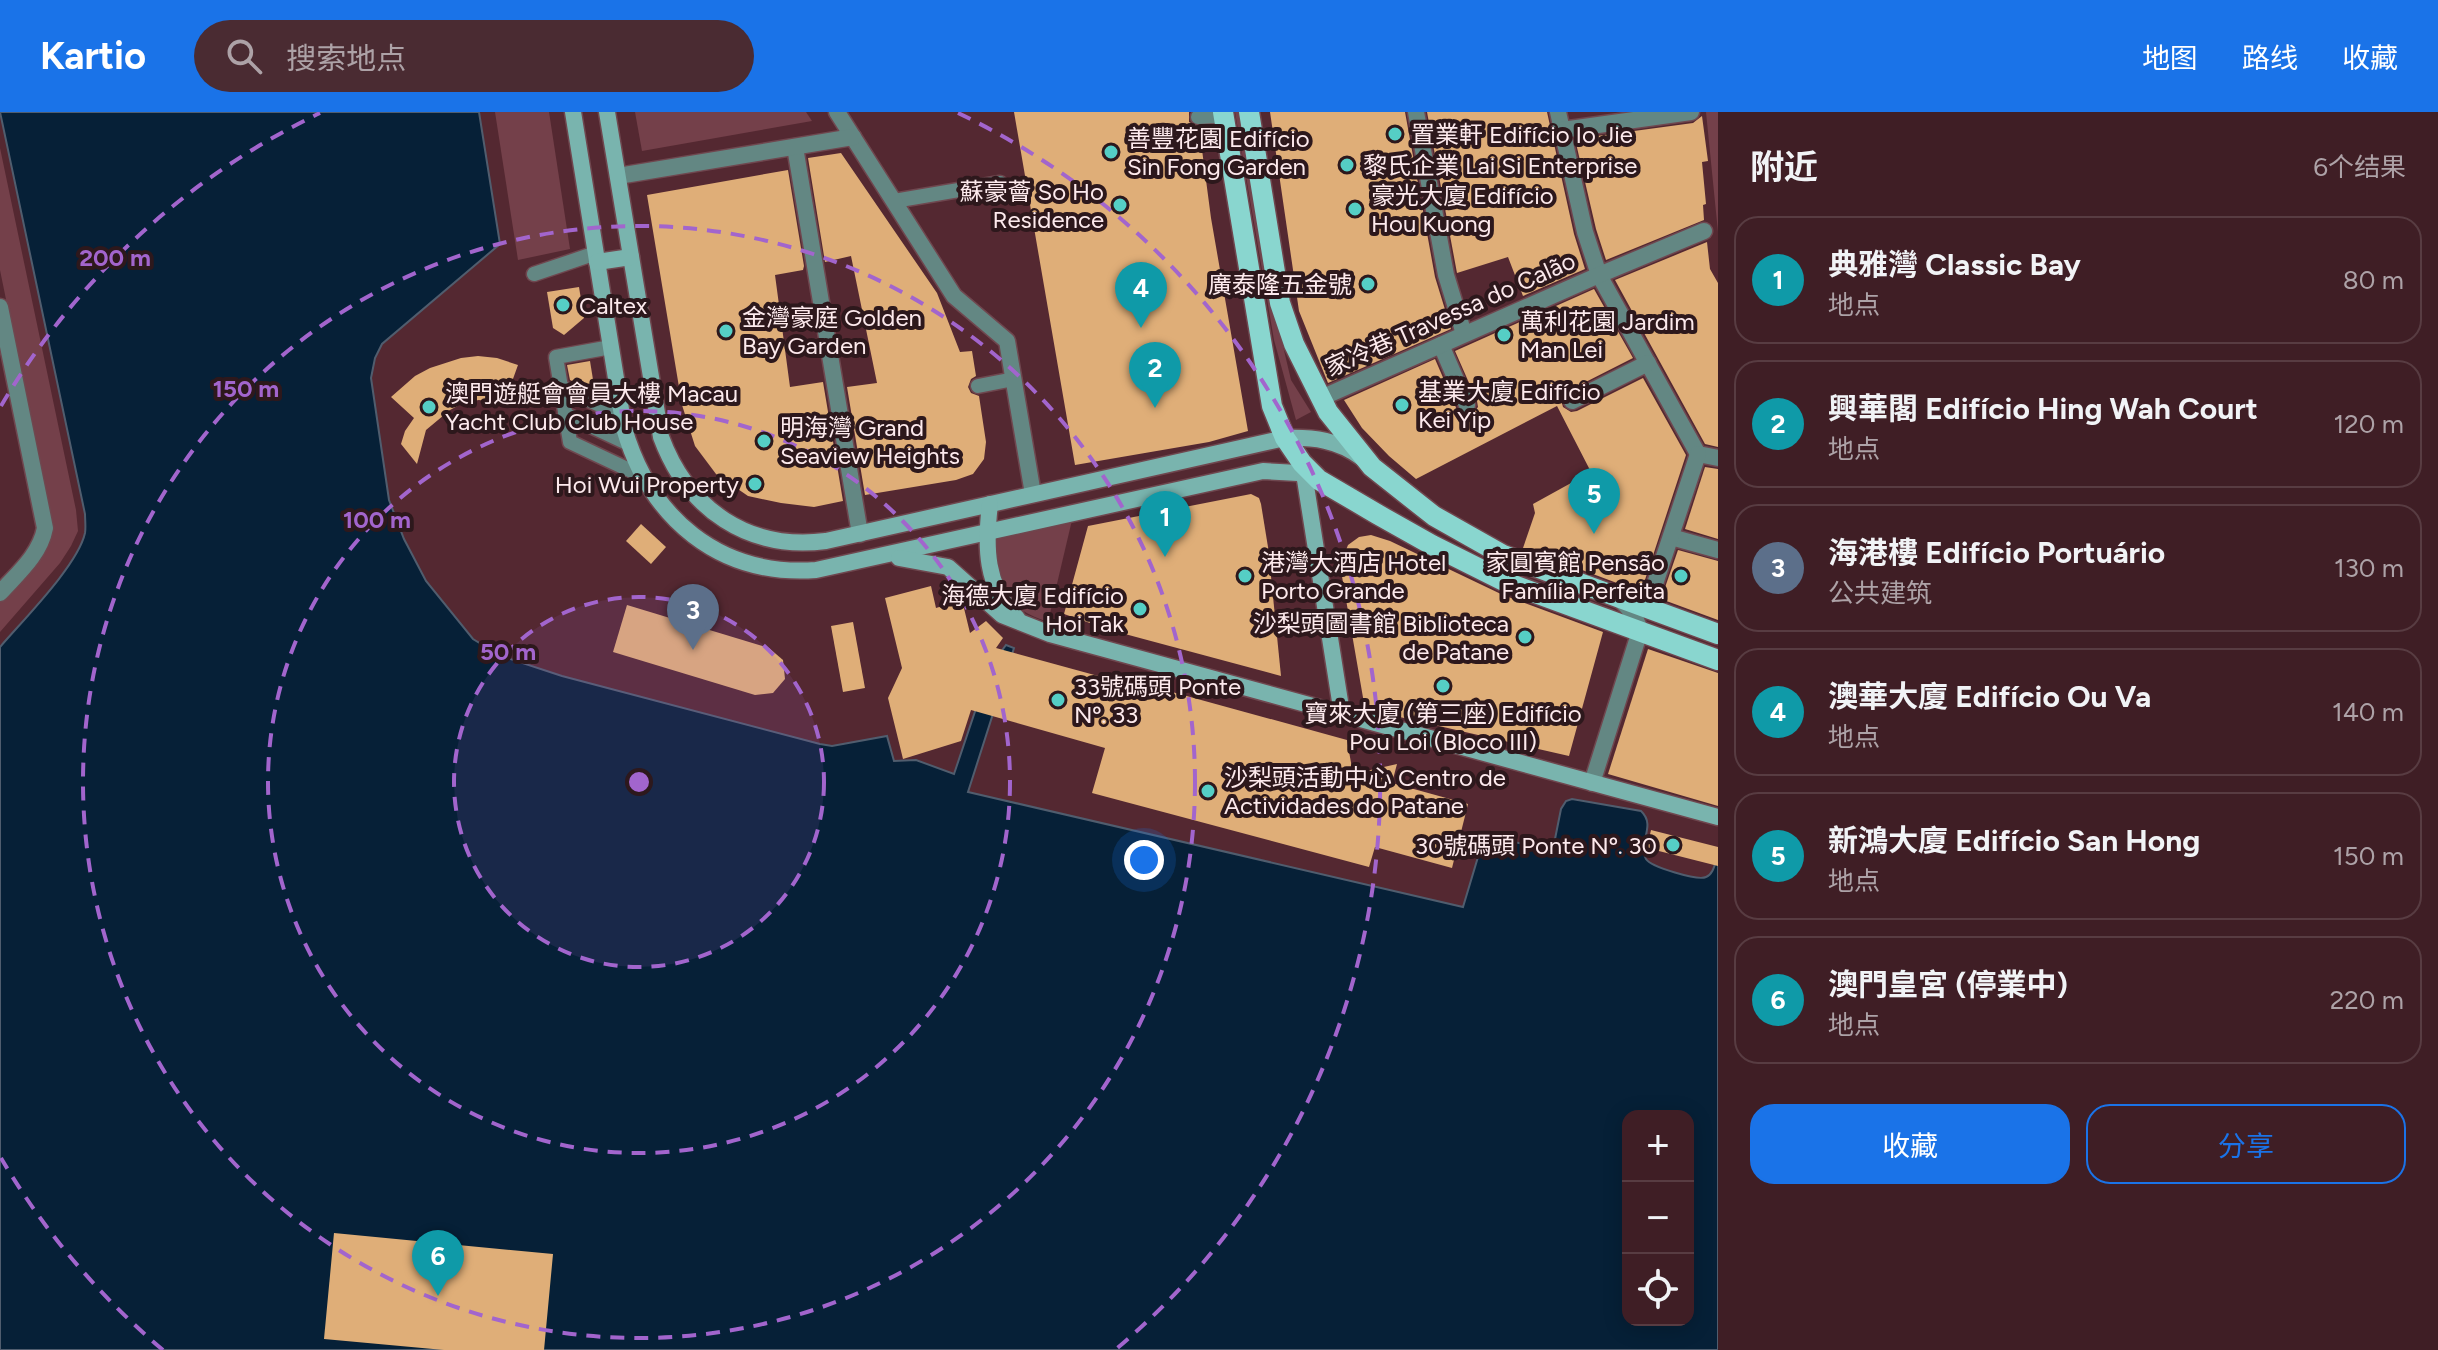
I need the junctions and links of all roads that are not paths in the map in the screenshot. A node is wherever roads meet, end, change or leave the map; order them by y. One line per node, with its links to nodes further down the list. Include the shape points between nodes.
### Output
1 (573, 112): 17 (main road)
2 (607, 112): 12 (main road)
3 (837, 112): 10 (street)
4 (1249, 112): 29 (main road, via 1280,303)
5 (1416, 112): 22 (street, via 1446,275)
6 (1558, 112): 9 (street)
7 (1691, 112): 9 (street)
8 (1215, 115): 34 (main road, via 1272,406)
9 (1562, 130): 19 (street)
10 (853, 137): 11 (street); 14 (street)
11 (795, 147): 12 (street); 44 (street)
12 (618, 176): 16 (main road)
13 (1000, 183): 14 (lane)
14 (894, 201): 26 (street, via 954,296 1007,341)
15 (1704, 231): 19 (street, 家冷巷 Travessa do Calão)
16 (631, 257): 17 (main road); 44 (main road, via 658,425 671,461 691,492 719,517 764,538 814,542)
17 (597, 258): 18 (lane); 24 (main road)
18 (534, 274)
19 (1599, 275): 22 (street, 家冷巷 Travessa do Calão); 25 (street)
20 (0, 307): 21 (street)
21 (2, 328): 48 (street, via 45,528 38,550)
22 (1464, 334): 23 (street, 家冷巷 Travessa do Calão)
23 (1441, 345): 29 (street, 家冷巷 Travessa do Calão); 31 (street)
24 (611, 347): 28 (lane, via 556,357); 33 (main road)
25 (1648, 363): 30 (street); 36 (street)
26 (1014, 379): 27 (lane); 41 (street)
27 (978, 386)
28 (561, 387): 32 (lane); 33 (lane)
29 (1321, 398): 38 (main road)
30 (1572, 401)
31 (1467, 405)
32 (565, 414): 35 (lane); 40 (lane, via 570,442)
33 (623, 416): 35 (main road)
34 (1285, 438): 38 (main road, via 1333,443); 39 (main road); 41 (main road)
35 (629, 444): 40 (main road)
36 (1698, 454): 37 (street); 45 (street)
37 (1718, 458)
38 (1372, 467): 49 (main road, via 1480,544)
39 (1308, 473): 43 (main road, via 1263,471); 52 (main road, via 1508,583); 55 (main road)
40 (642, 476): 47 (main road, via 682,526 745,562 801,571)
41 (1033, 494): 42 (main road)
42 (990, 504): 43 (main road); 44 (main road)
43 (987, 533): 47 (main road); 51 (main road, via 988,560 1001,597)
44 (860, 534)
45 (1671, 537): 46 (street); 50 (street)
46 (1718, 550)
47 (886, 556): 51 (main road, via 948,567 1002,615)
48 (0, 593)
49 (1617, 597): 50 (main road); 52 (street, via 1629,606)
50 (1647, 608): 53 (main road)
51 (1029, 627): 55 (main road)
52 (1640, 631): 54 (main road); 56 (street)
53 (1718, 634)
54 (1718, 660)
55 (1342, 714): 56 (main road)
56 (1592, 783): 57 (main road)
57 (1718, 817)

